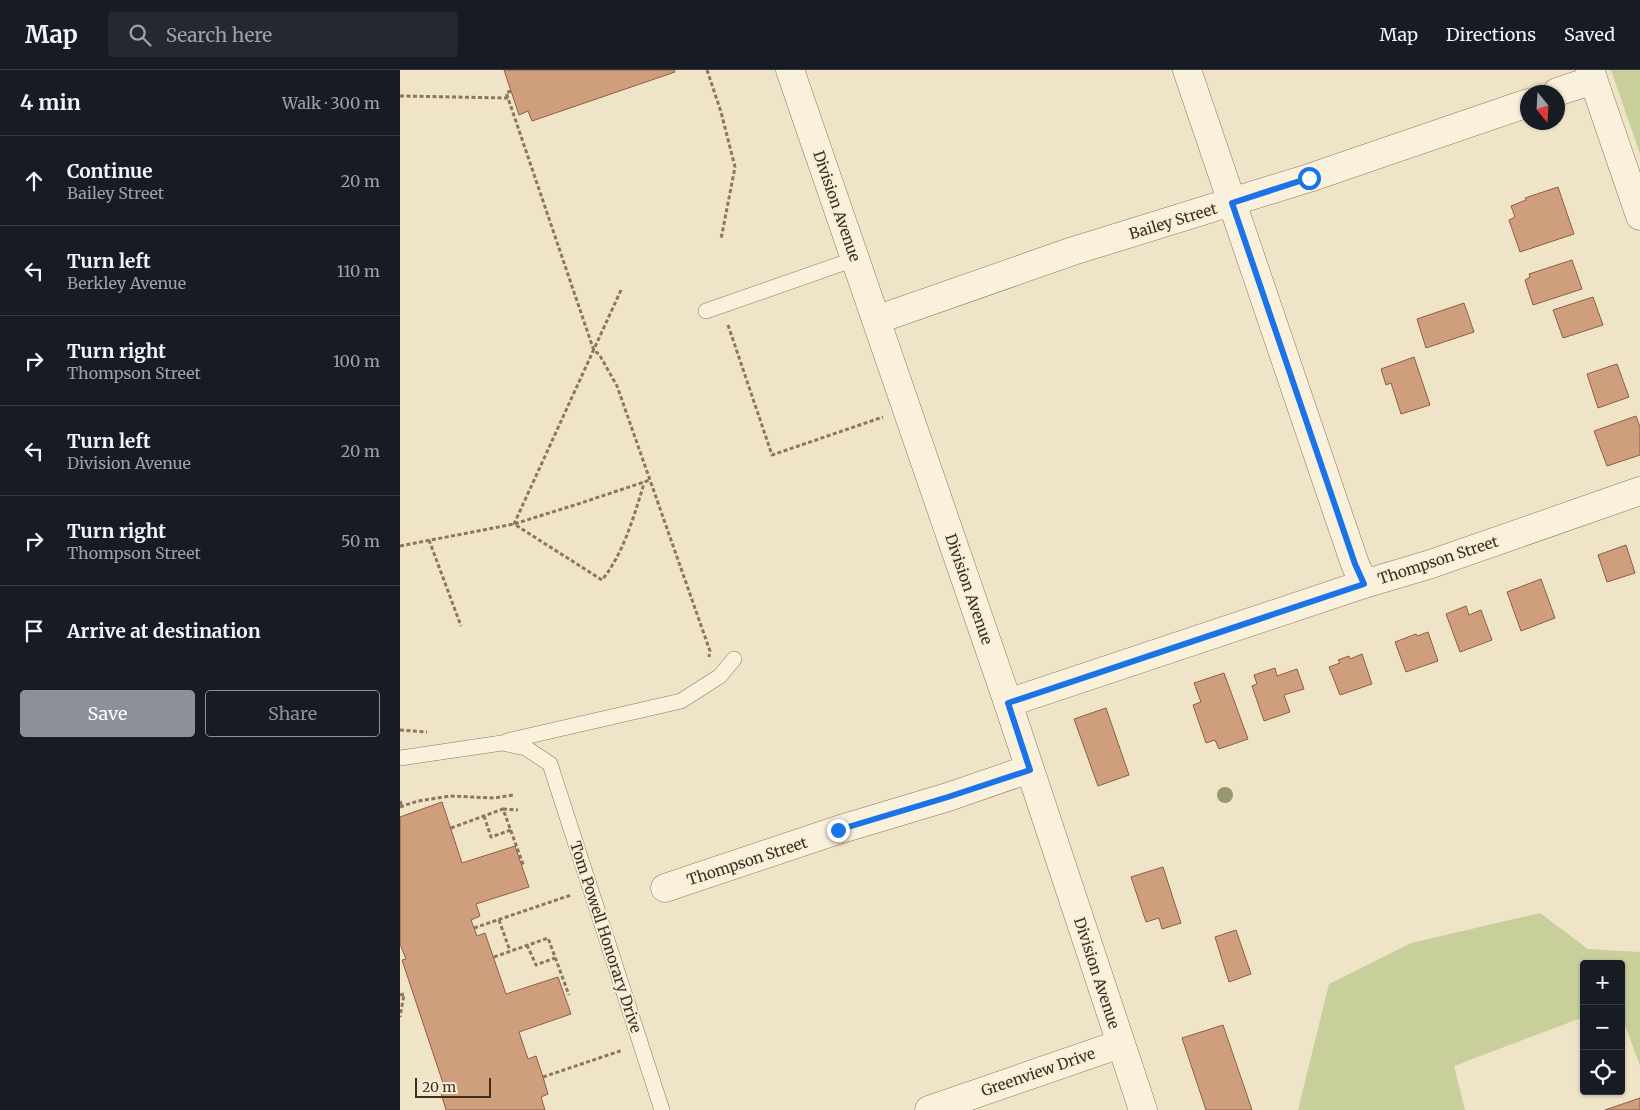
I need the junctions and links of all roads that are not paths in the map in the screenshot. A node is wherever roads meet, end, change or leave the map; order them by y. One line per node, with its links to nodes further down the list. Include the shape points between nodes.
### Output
1 (790, 70): 8 (street, Division Avenue)
2 (1187, 70): 6 (street)
3 (1592, 75): 4 (street); 7 (street)
4 (1565, 88)
5 (1520, 106): 6 (street, Bailey Street)
6 (1232, 203): 10 (street, Bailey Street, via 1073,251); 12 (street)
7 (1640, 216)
8 (855, 259): 9 (lane); 10 (street, Division Avenue)
9 (706, 311)
10 (876, 320): 14 (street, Division Avenue)
11 (1640, 491): 12 (street, Thompson Street)
12 (1364, 584): 14 (street, Thompson Street)
13 (734, 659): 15 (lane, via 720,676 681,701)
14 (1008, 703): 17 (street, Division Avenue)
15 (495, 744): 16 (lane); 20 (lane, Tom Powell Honorary Drive, via 526,748 550,764)
16 (401, 759)
17 (1030, 770): 18 (street, Thompson Street); 19 (street, Division Avenue)
18 (665, 888)
19 (1120, 1044): 21 (street, Greenview Drive); 22 (street, Division Avenue)
20 (662, 1110)
21 (928, 1110)
22 (1143, 1110)

